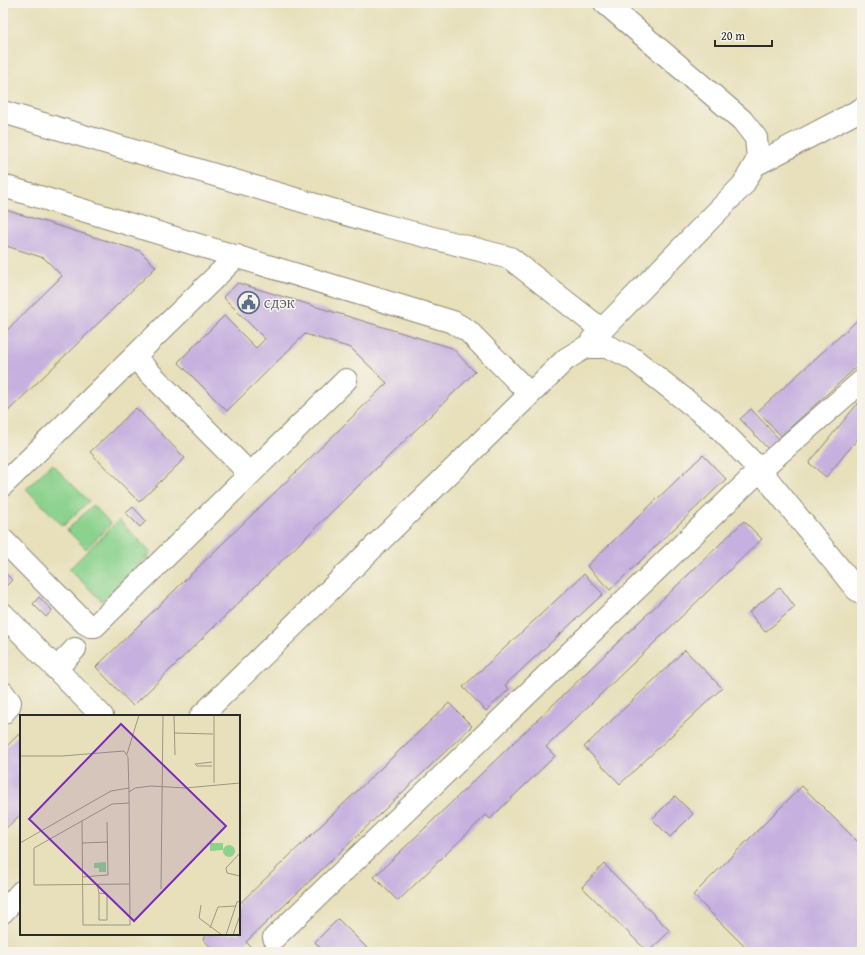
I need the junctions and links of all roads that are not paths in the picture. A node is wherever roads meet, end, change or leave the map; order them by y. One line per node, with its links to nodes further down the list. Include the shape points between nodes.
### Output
1 (605, 3): 4 (street, via 742,120 756,138 758,159)
2 (862, 108): 4 (street)
3 (3, 112): 7 (street, via 383,225 510,258)
4 (755, 165): 7 (street, via 743,185)
5 (3, 186): 6 (street)
6 (237, 256): 8 (street); 11 (street, via 461,325)
7 (606, 338): 11 (street, via 566,359); 12 (street, via 712,421)
8 (134, 357): 13 (street); 14 (street)
9 (346, 380): 13 (street)
10 (862, 381): 12 (street)
11 (530, 394): 23 (street)
12 (760, 470): 16 (street); 26 (street)
13 (250, 474): 15 (street, via 95,626 85,623)
14 (3, 485)
15 (3, 540)
16 (862, 594)
17 (3, 615): 19 (street)
18 (75, 649): 19 (street)
19 (56, 669): 22 (street)
20 (3, 694): 21 (street, via 10,702)
21 (3, 713)
22 (101, 715)
23 (202, 715)
24 (20, 893): 25 (street)
25 (3, 912)
26 (274, 938)

